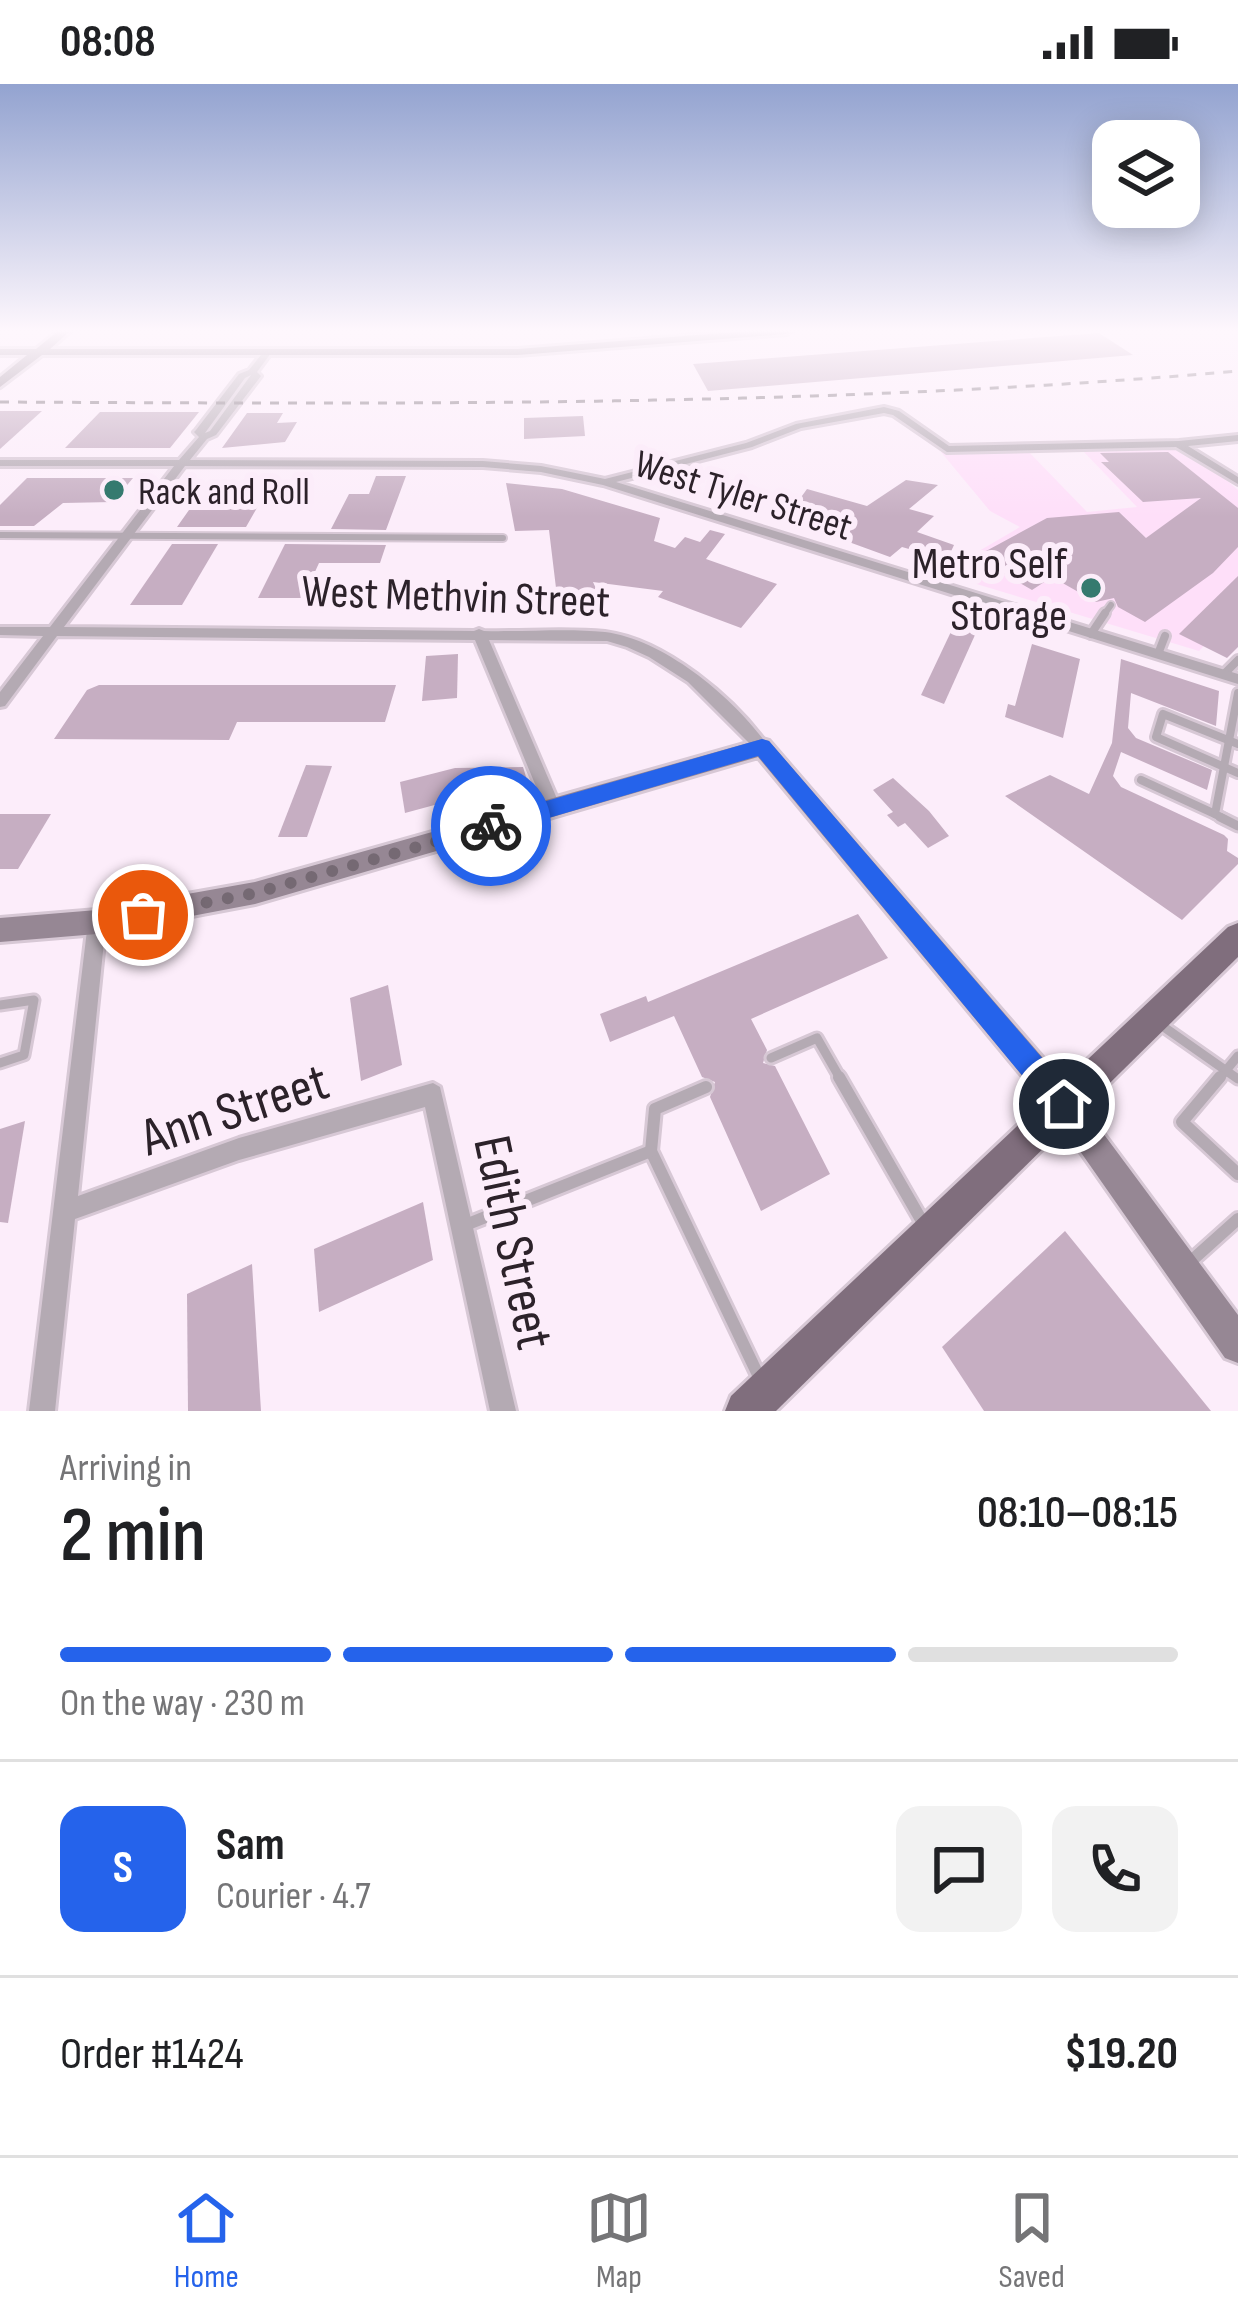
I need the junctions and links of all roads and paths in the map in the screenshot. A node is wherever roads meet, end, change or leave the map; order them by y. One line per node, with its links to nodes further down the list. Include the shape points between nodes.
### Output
1 (228, 393): 3 (street)
2 (246, 393): 3 (street)
3 (203, 437): 7 (street)
4 (1238, 438): 5 (street)
5 (1179, 444): 8 (street, via 947,449 884,410); 9 (street)
6 (0, 463): 7 (street, West Tyler Street)
7 (182, 463): 8 (street, West Tyler Street, via 500,464); 10 (street)
8 (605, 482): 17 (street, West Tyler Street)
9 (1238, 482)
10 (128, 534): 11 (lane); 12 (lane); 15 (street)
11 (0, 535)
12 (503, 538)
13 (1111, 605): 17 (lane)
14 (0, 631): 15 (street, West Methvin Street)
15 (54, 631): 16 (street, West Methvin Street); 23 (street)
16 (479, 632): 26 (street, West Methvin Street, via 589,634 650,650 698,680); 30 (street)
17 (1091, 634): 19 (street, West Tyler Street)
18 (1165, 636): 19 (lane)
19 (1158, 654): 21 (street, West Tyler Street)
20 (1238, 660): 21 (lane)
21 (1231, 676)
22 (1238, 693): 24 (lane)
23 (0, 702)
24 (1236, 720): 25 (lane)
25 (1234, 742): 27 (lane); 27 (lane, via 1163,714 1156,736)
26 (762, 747): 30 (main road); 45 (main road, West Methvin Street)
27 (1224, 765): 28 (lane); 31 (lane)
28 (1238, 773)
29 (1141, 780): 31 (lane)
30 (553, 808): 33 (main road, via 255,893)
31 (1215, 814): 32 (lane)
32 (1238, 826)
33 (97, 922): 34 (main road); 48 (street)
34 (0, 930)
35 (1238, 937): 37 (main road)
36 (0, 1005): 40 (lane, via 34,1000 24,1055)
37 (1153, 1018): 41 (lane); 45 (main road)
38 (1238, 1057): 41 (lane)
39 (771, 1058): 51 (lane, via 817,1038)
40 (0, 1063)
41 (1227, 1070): 42 (lane); 47 (lane, via 1182,1122)
42 (1238, 1079)
43 (706, 1087): 46 (lane, via 655,1108)
44 (433, 1094): 48 (street, Ann Street, via 239,1149); 50 (street, Edith Street)
45 (1064, 1104): 51 (main road); 52 (main road, West Methvin Street)
46 (651, 1151): 50 (lane); 54 (lane)
47 (1238, 1174)
48 (64, 1212): 55 (street)
49 (1238, 1219): 52 (lane)
50 (462, 1226): 56 (street, Edith Street)
51 (930, 1235): 54 (main road)
52 (1183, 1269): 53 (main road, West Methvin Street)
53 (1238, 1345)
54 (755, 1401)
55 (42, 1411)
56 (503, 1411)

